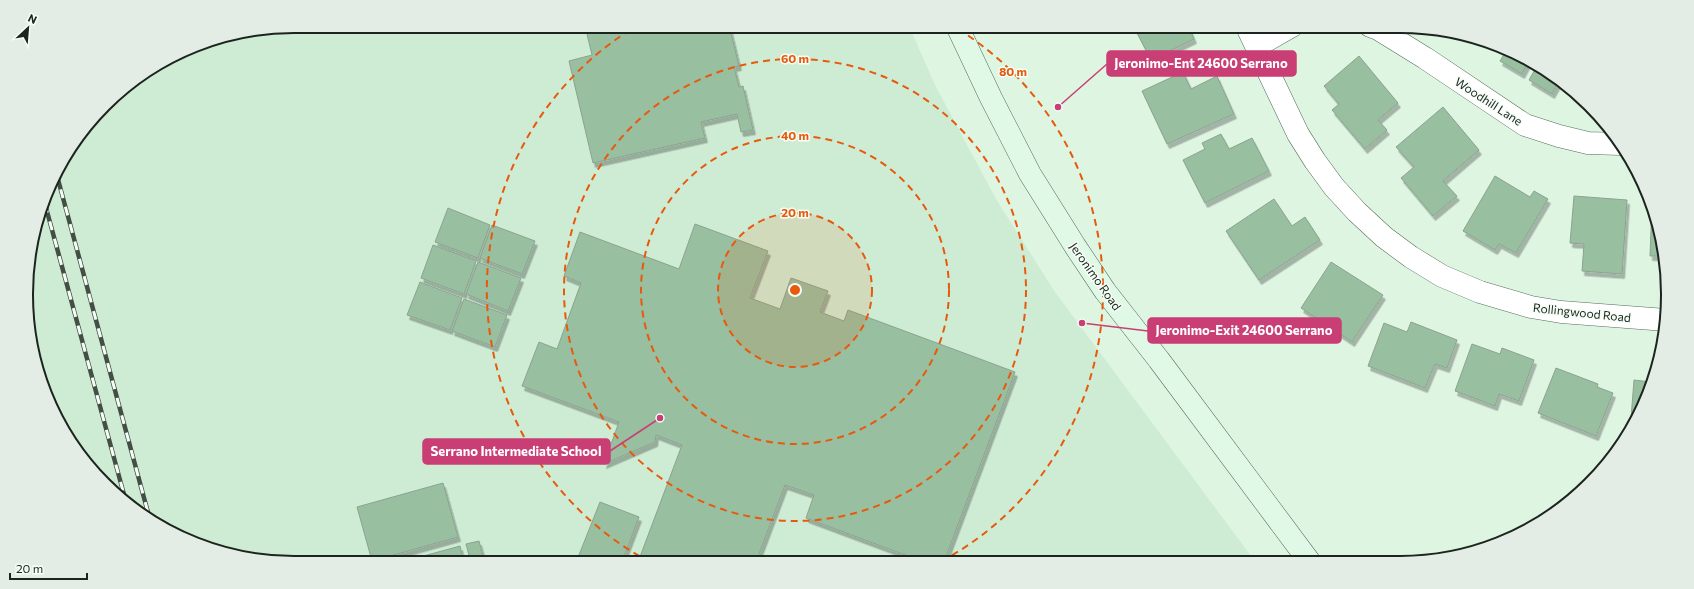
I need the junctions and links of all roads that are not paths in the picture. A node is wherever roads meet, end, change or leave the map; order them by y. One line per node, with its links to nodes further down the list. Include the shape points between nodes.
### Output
1 (960, 33): 8 (main road, Jeronimo Road, via 990,98 1030,174 1105,292)
2 (1250, 33): 5 (street, Rollingwood Road)
3 (1280, 33): 5 (street)
4 (1384, 33): 6 (street, Woodhill Lane, via 1525,125 1588,143)
5 (1257, 46): 7 (street, Rollingwood Road, via 1298,134 1334,187 1384,237 1412,257 1442,276 1480,292 1531,307 1561,312)
6 (1613, 144)
7 (1660, 320)
8 (1305, 556)

